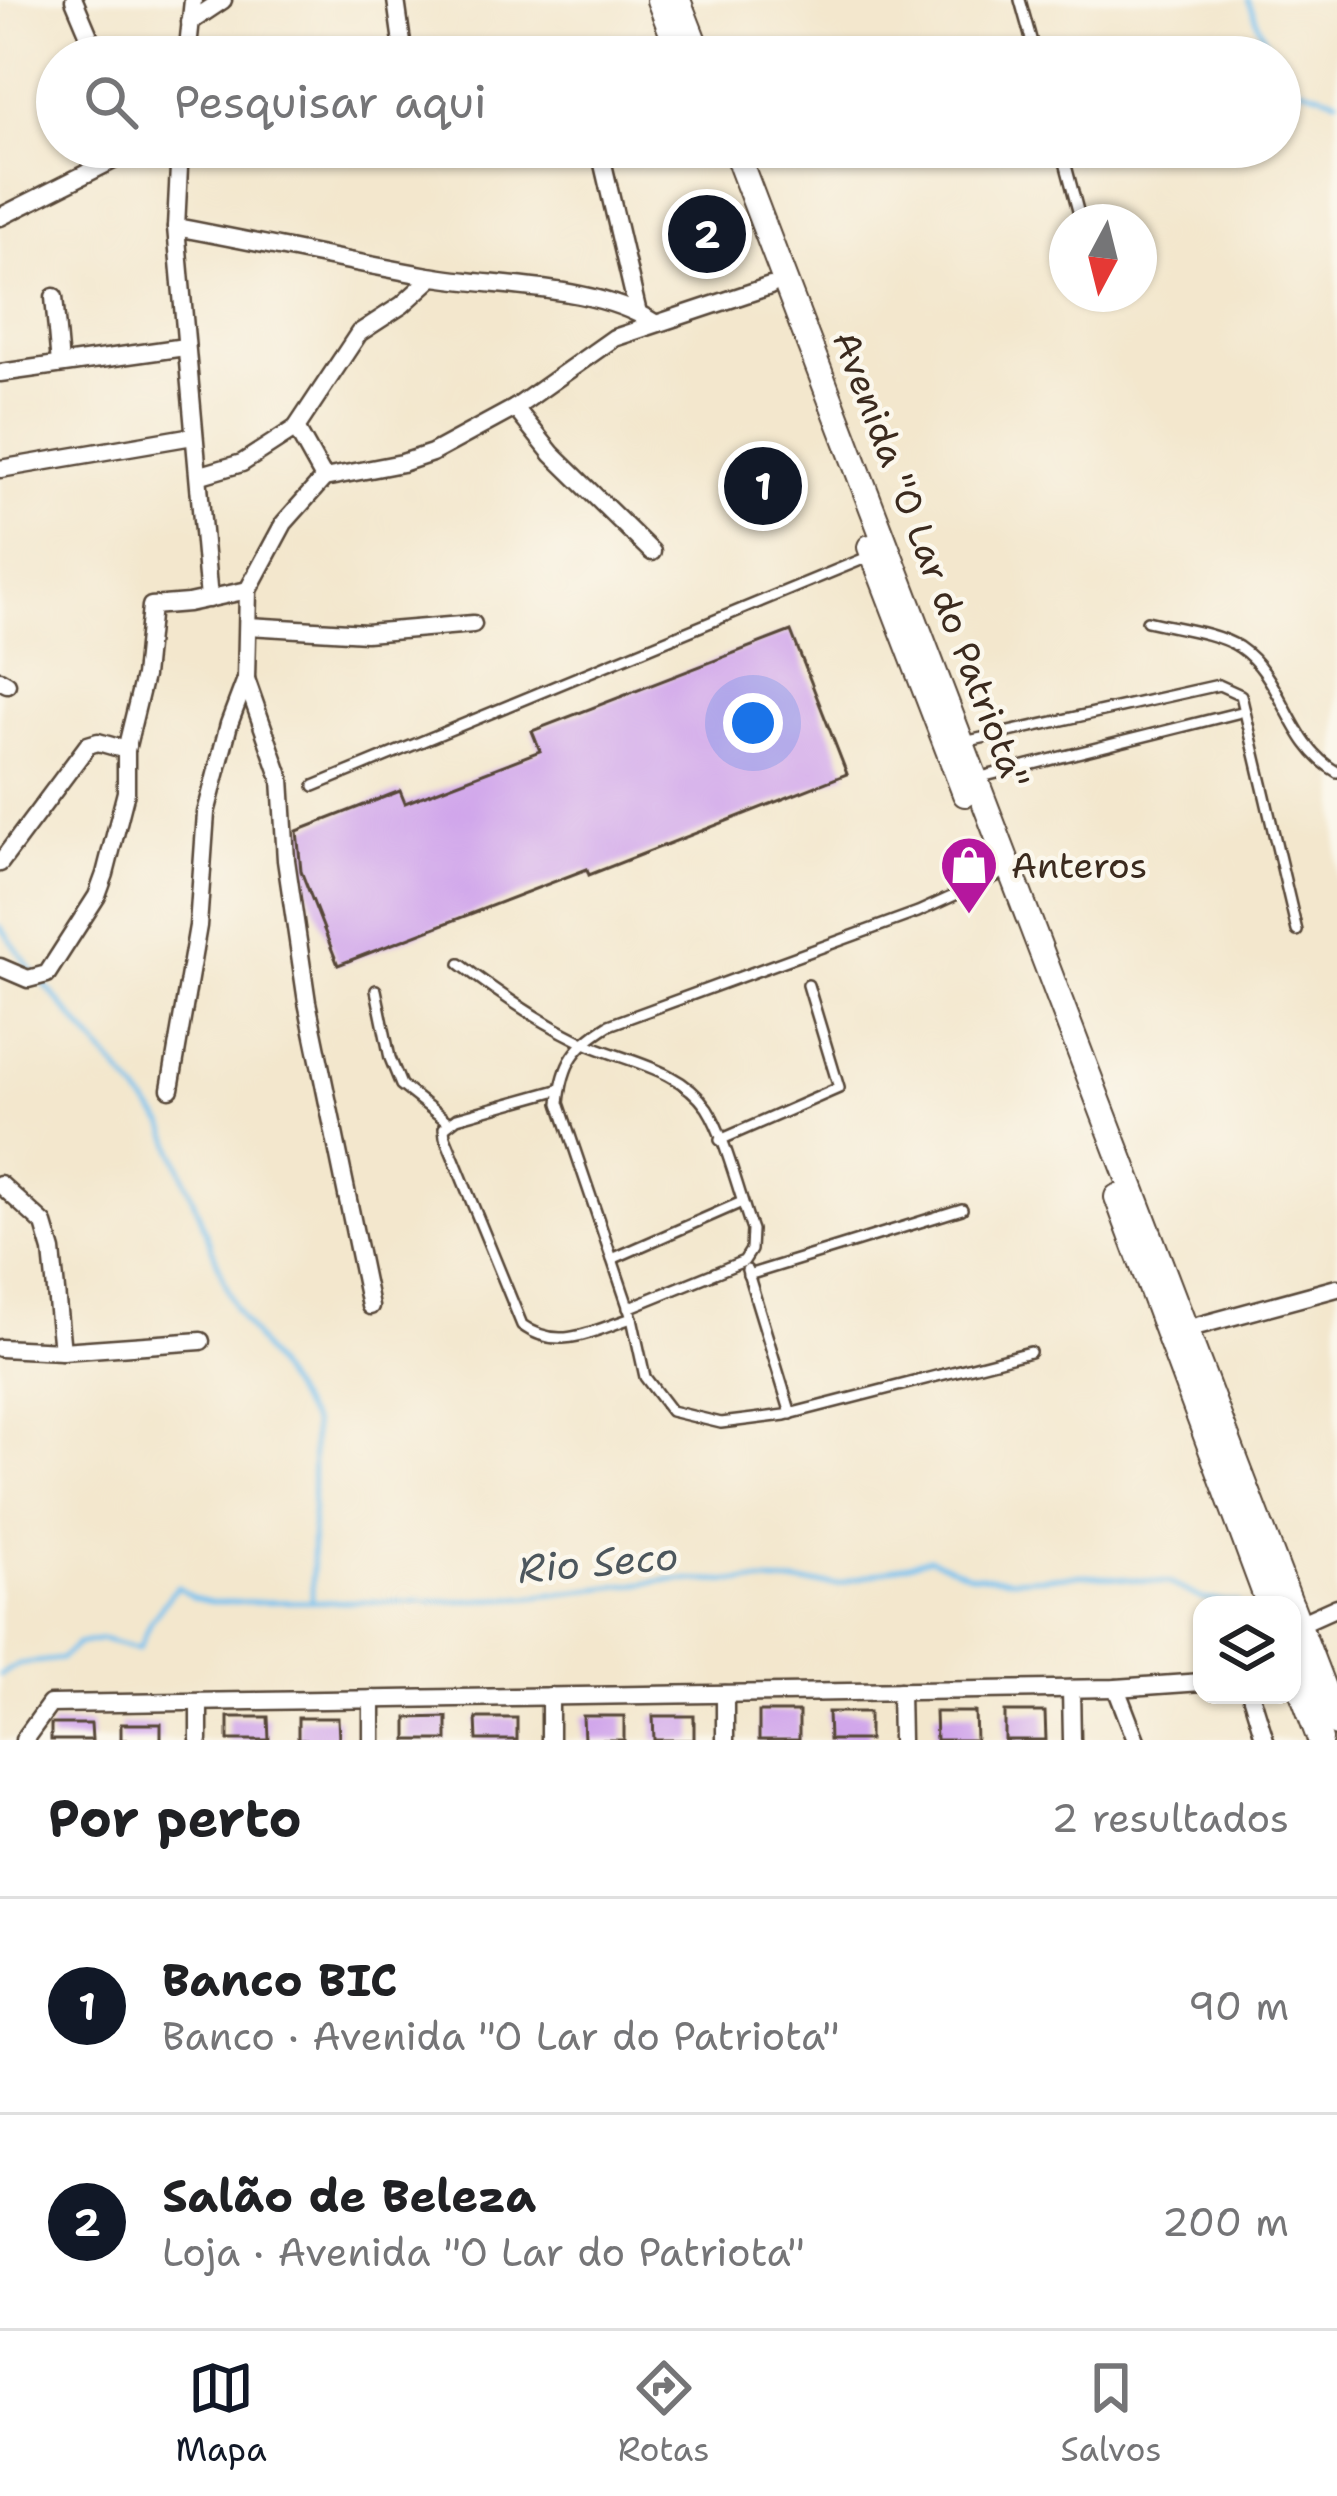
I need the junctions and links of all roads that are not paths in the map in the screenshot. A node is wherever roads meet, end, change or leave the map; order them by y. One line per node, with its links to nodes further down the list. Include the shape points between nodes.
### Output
1 (74, 0): 9 (street)
2 (193, 0): 8 (street)
3 (224, 0): 8 (street)
4 (396, 0): 11 (street)
5 (659, 0): 12 (main road)
6 (678, 0): 13 (main road)
7 (1020, 0): 14 (lane)
8 (190, 22): 10 (street)
9 (89, 36)
10 (189, 36)
11 (401, 36)
12 (673, 36)
13 (692, 36)
14 (1030, 36)
15 (97, 168): 22 (street)
16 (179, 168): 23 (street)
17 (605, 168): 27 (street)
18 (724, 168): 25 (main road, Avenida "O Lar do Patriota")
19 (742, 168): 46 (main road, Avenida "O Lar do Patriota")
20 (1066, 168): 21 (lane)
21 (1076, 204)
22 (0, 217)
23 (176, 227): 24 (street); 28 (street)
24 (433, 277): 27 (street, via 589,298); 32 (street, via 359,333)
25 (770, 286): 27 (street); 38 (main road, Avenida "O Lar do Patriota")
26 (54, 297): 29 (street)
27 (645, 317): 31 (street)
28 (185, 347): 29 (street); 33 (street)
29 (60, 364): 30 (street)
30 (0, 373)
31 (515, 408): 36 (street, via 431,453); 37 (street)
32 (296, 428): 35 (street, via 242,463); 36 (street)
33 (193, 436): 34 (street); 35 (street)
34 (0, 469)
35 (201, 475): 40 (street)
36 (324, 478): 39 (street, via 284,523)
37 (652, 552)
38 (873, 555): 50 (lane); 52 (main road, Avenida "O Lar do Patriota")
39 (248, 590): 40 (street); 43 (street)
40 (209, 598): 47 (street, via 151,606 145,676)
41 (1148, 621): 48 (lane, via 1236,645 1275,690 1296,734)
42 (473, 624): 43 (street, via 366,633)
43 (248, 626): 44 (street)
44 (246, 679): 59 (street, via 206,813 198,926); 70 (street, via 281,778 307,1002)
45 (1245, 711): 46 (lane, via 1240,695 1220,685); 49 (lane); 53 (lane)
46 (964, 742): 49 (main road, Avenida "O Lar do Patriota")
47 (126, 750): 51 (street, via 88,745); 55 (street, via 126,792 97,896 47,974 28,979)
48 (1337, 772)
49 (977, 778): 72 (main road, Avenida "O Lar do Patriota")
50 (314, 787)
51 (2, 856)
52 (997, 876): 58 (lane); 78 (main road, Avenida "O Lar do Patriota")
53 (1297, 931)
54 (460, 964): 58 (lane, via 520,1010)
55 (0, 968)
56 (808, 986): 62 (lane, via 839,1088)
57 (376, 991): 61 (lane, via 401,1085)
58 (582, 1042): 60 (lane); 62 (lane, via 690,1088)
59 (170, 1089)
60 (561, 1089): 61 (lane); 66 (lane)
61 (448, 1122): 71 (lane, via 445,1137 521,1325 542,1340 562,1340)
62 (720, 1140): 64 (lane)
63 (0, 1184): 75 (street, via 44,1224)
64 (742, 1202): 66 (lane); 67 (lane, via 752,1230)
65 (962, 1209): 68 (lane)
66 (612, 1259): 71 (lane)
67 (744, 1261): 68 (lane); 71 (lane)
68 (748, 1275): 77 (lane)
69 (1337, 1288): 72 (street)
70 (370, 1306)
71 (630, 1313): 77 (lane, via 645,1377 671,1411 721,1424)
72 (1186, 1329): 78 (main road, Avenida "O Lar do Patriota")
73 (201, 1341): 75 (street)
74 (0, 1348): 75 (street)
75 (62, 1351)
76 (1030, 1352): 77 (lane)
77 (791, 1414)
78 (1267, 1571): 79 (main road, Avenida "O Lar do Patriota"); 80 (main road, Avenida "O Lar do Patriota")
79 (1268, 1596)
80 (1284, 1596)
81 (1337, 1607): 82 (street)
82 (1301, 1610)
83 (1301, 1629): 94 (main road, Avenida "O Lar do Patriota")
84 (1193, 1683): 85 (street)
85 (1116, 1688): 86 (street); 102 (street)
86 (1071, 1689): 88 (street); 101 (street)
87 (1301, 1690): 104 (main road)
88 (901, 1691): 89 (street); 100 (street)
89 (725, 1694): 90 (street); 99 (street)
90 (550, 1696): 91 (street); 98 (street)
91 (372, 1699): 92 (street); 97 (street)
92 (199, 1702): 95 (street, via 50,1704); 96 (street)
93 (1254, 1704): 103 (street)
94 (1337, 1724)
95 (24, 1740)
96 (199, 1740)
97 (372, 1740)
98 (550, 1740)
99 (725, 1740)
100 (901, 1740)
101 (1072, 1740)
102 (1136, 1740)
103 (1265, 1740)
104 (1320, 1740)

